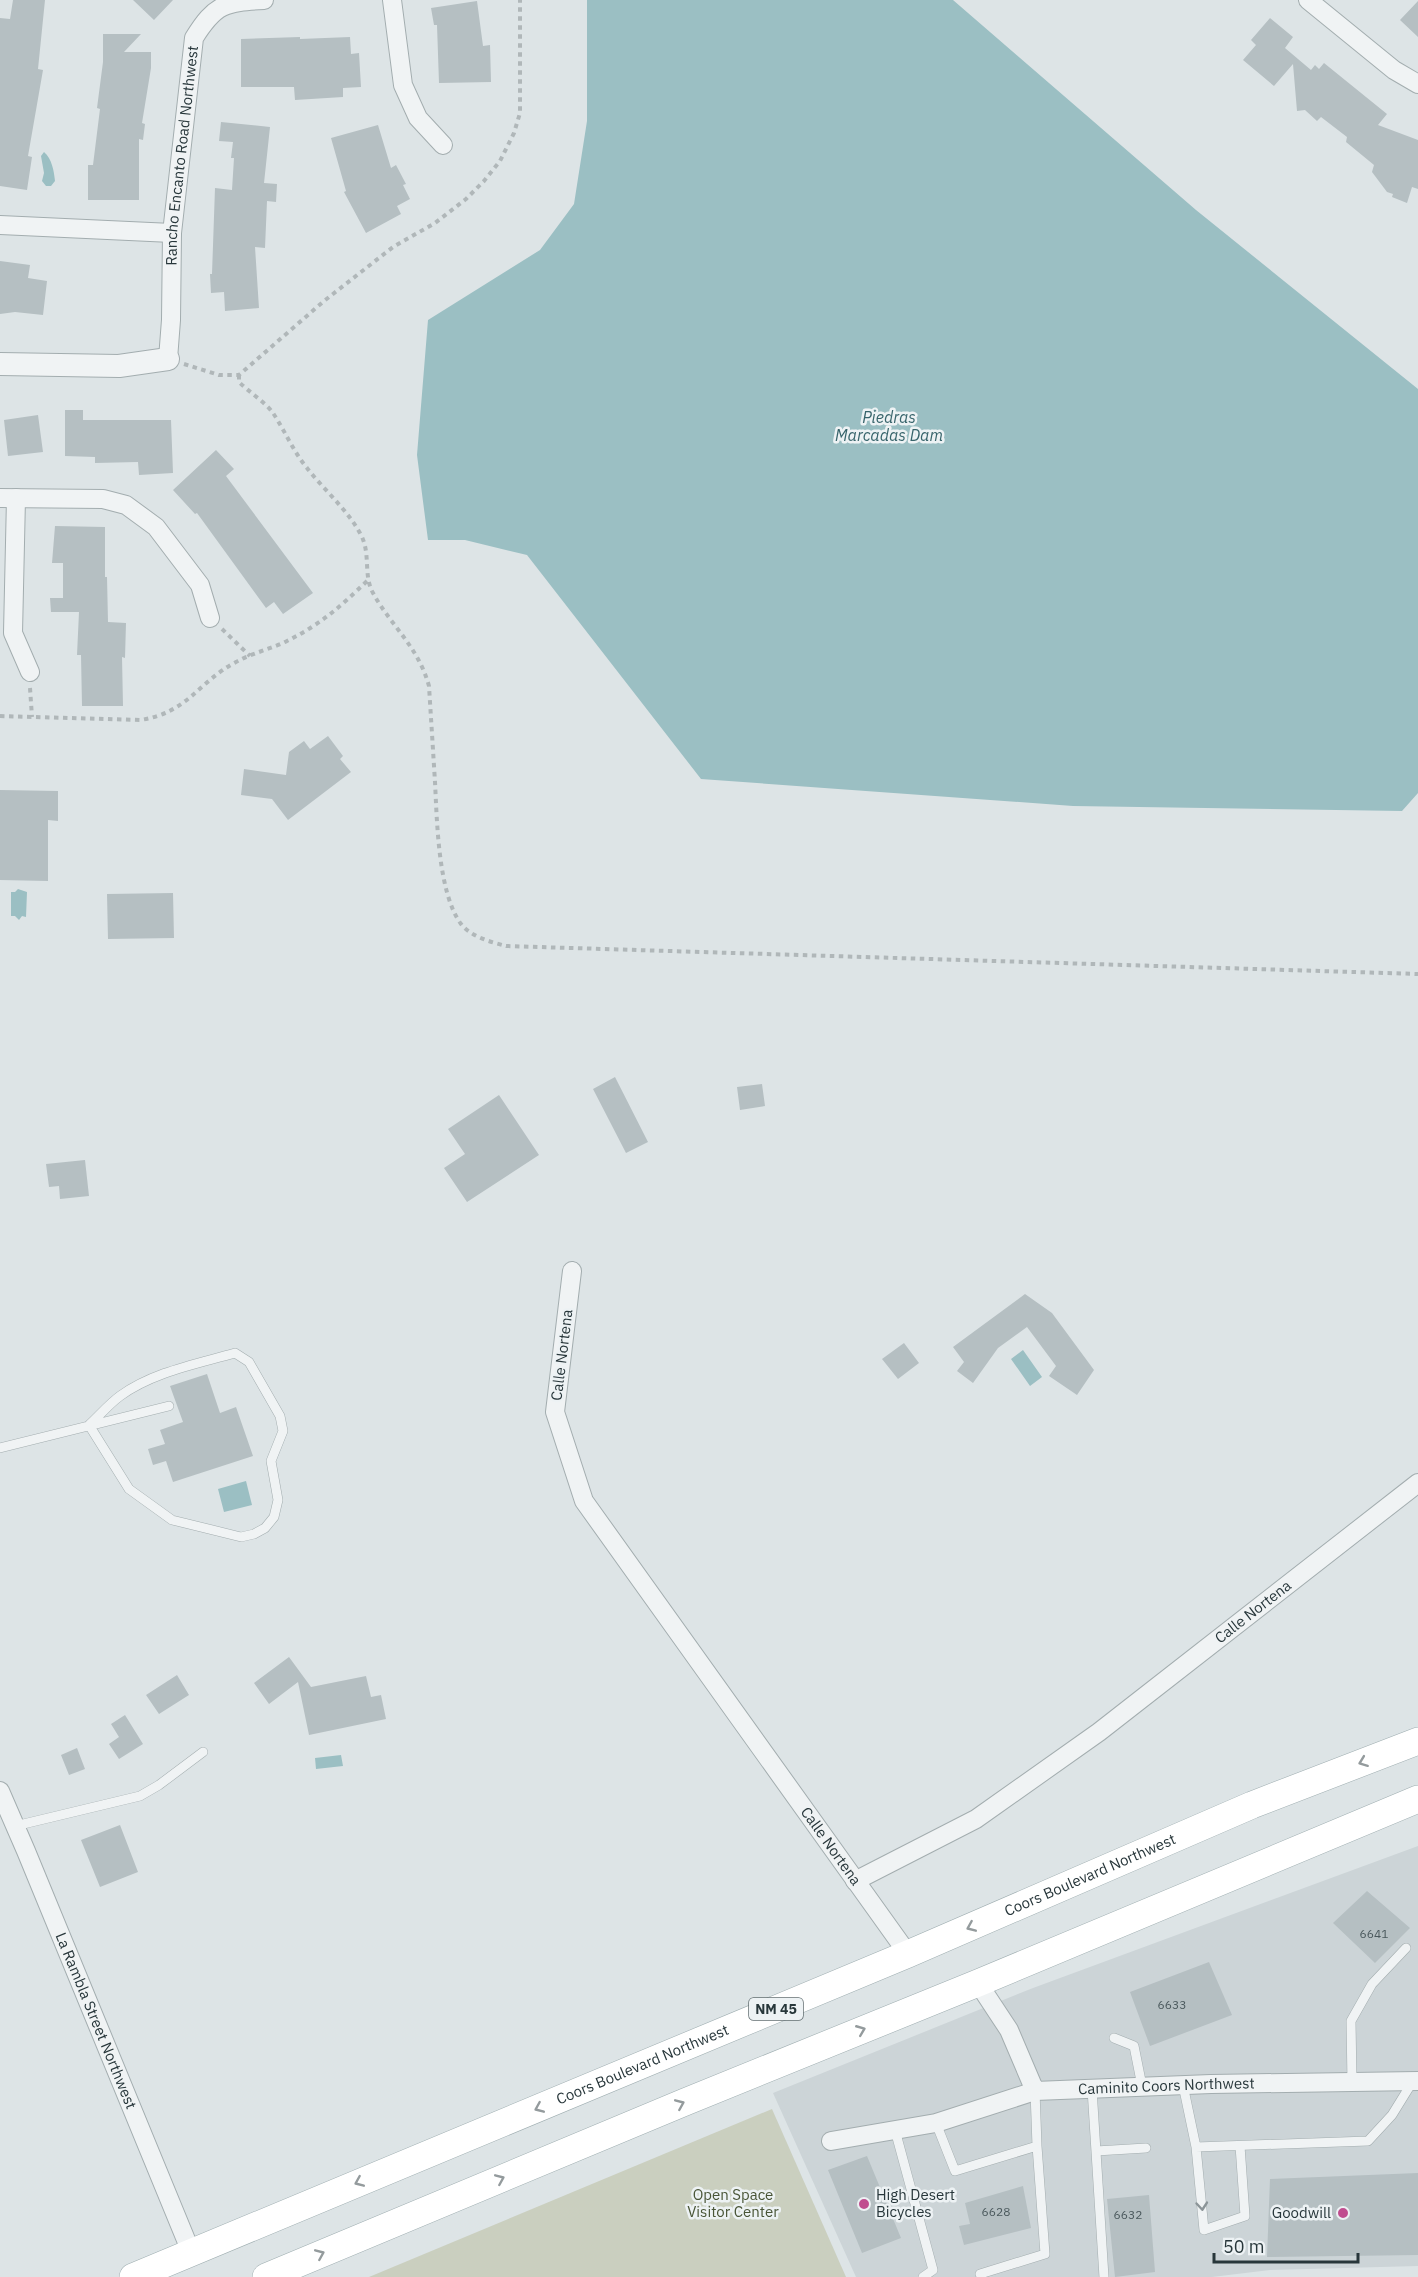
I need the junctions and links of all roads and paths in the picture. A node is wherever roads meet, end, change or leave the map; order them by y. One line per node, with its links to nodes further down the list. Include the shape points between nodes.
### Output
1 (264, 0): 8 (street, Rancho Encanto Road Northwest, via 226,4 208,16 194,38)
2 (392, 0): 6 (street, via 403,85 418,118)
3 (520, 0): 11 (path, via 520,113 500,161 466,199 393,247)
4 (1308, 0): 5 (street, via 1394,70)
5 (1418, 84)
6 (443, 145)
7 (0, 225): 8 (street)
8 (172, 233): 9 (street, Rancho Encanto Road Northwest)
9 (168, 359): 10 (street, via 119,366); 11 (path, via 219,375)
10 (0, 364)
11 (239, 375): 13 (path, via 239,382 272,412 295,453 362,537 368,561)
12 (8, 498): 14 (street, via 103,499 126,506 156,526 200,585); 16 (street, via 13,633)
13 (367, 581): 15 (path, via 319,624); 19 (path, via 424,668 429,686 444,873 452,909 463,926 482,939 506,946)
14 (210, 618): 15 (path)
15 (250, 656): 18 (path, via 160,717)
16 (30, 672): 18 (path)
17 (0, 716): 18 (path)
18 (32, 717)
19 (1418, 974)
20 (572, 1271): 30 (street, Calle Nortena, via 555,1412 584,1501)
21 (169, 1406): 22 (lane)
22 (89, 1425): 22 (lane, via 129,1489 172,1520 241,1537 265,1528 274,1517 278,1500 271,1461 283,1431 280,1416 249,1362 235,1353 136,1386 118,1397); 23 (lane)
23 (0, 1448)
24 (1418, 1483): 30 (street, Calle Nortena, via 1099,1732 976,1819)
25 (1418, 1741): 32 (main road, Coors Boulevard Northwest / NM 45, one-way to 32, via 1252,1805)
26 (203, 1752): 29 (lane, via 140,1797)
27 (0, 1791): 29 (street, La Rambla Street Northwest)
28 (1418, 1799): 33 (main road)
29 (15, 1826): 49 (street, La Rambla Street Northwest)
30 (855, 1881): 32 (street)
31 (1406, 1948): 36 (lane, via 1372,1984 1352,2021)
32 (908, 1954): 49 (main road, Coors Boulevard Northwest / NM 45, one-way to 49)
33 (978, 1983): 40 (street, via 1009,2030); 52 (main road, one-way to 33)
34 (1114, 2038): 38 (lane, via 1134,2046)
35 (1416, 2081): 36 (street, Caminito Coors Northwest); 45 (lane, via 1368,2141)
36 (1352, 2082): 37 (street, Caminito Coors Northwest)
37 (1183, 2085): 38 (street, Caminito Coors Northwest); 46 (lane)
38 (1142, 2086): 39 (street, Caminito Coors Northwest)
39 (1092, 2089): 40 (street, Caminito Coors Northwest); 48 (lane)
40 (1035, 2091): 41 (street, Caminito Coors Northwest); 44 (lane)
41 (936, 2123): 42 (street, Caminito Coors Northwest); 44 (lane, via 955,2171)
42 (895, 2130): 43 (street, Caminito Coors Northwest); 53 (lane, via 933,2270)
43 (831, 2141)
44 (1037, 2146): 50 (lane, via 1046,2254)
45 (1240, 2146): 46 (lane); 46 (lane, one-way to 45, via 1204,2230 1245,2216)
46 (1196, 2147)
47 (1146, 2148): 48 (lane)
48 (1096, 2151): 54 (lane)
49 (189, 2264): 51 (main road, Coors Boulevard Northwest / NM 45)
50 (980, 2274)
51 (133, 2277)
52 (267, 2277)
53 (923, 2277)
54 (1104, 2277)

